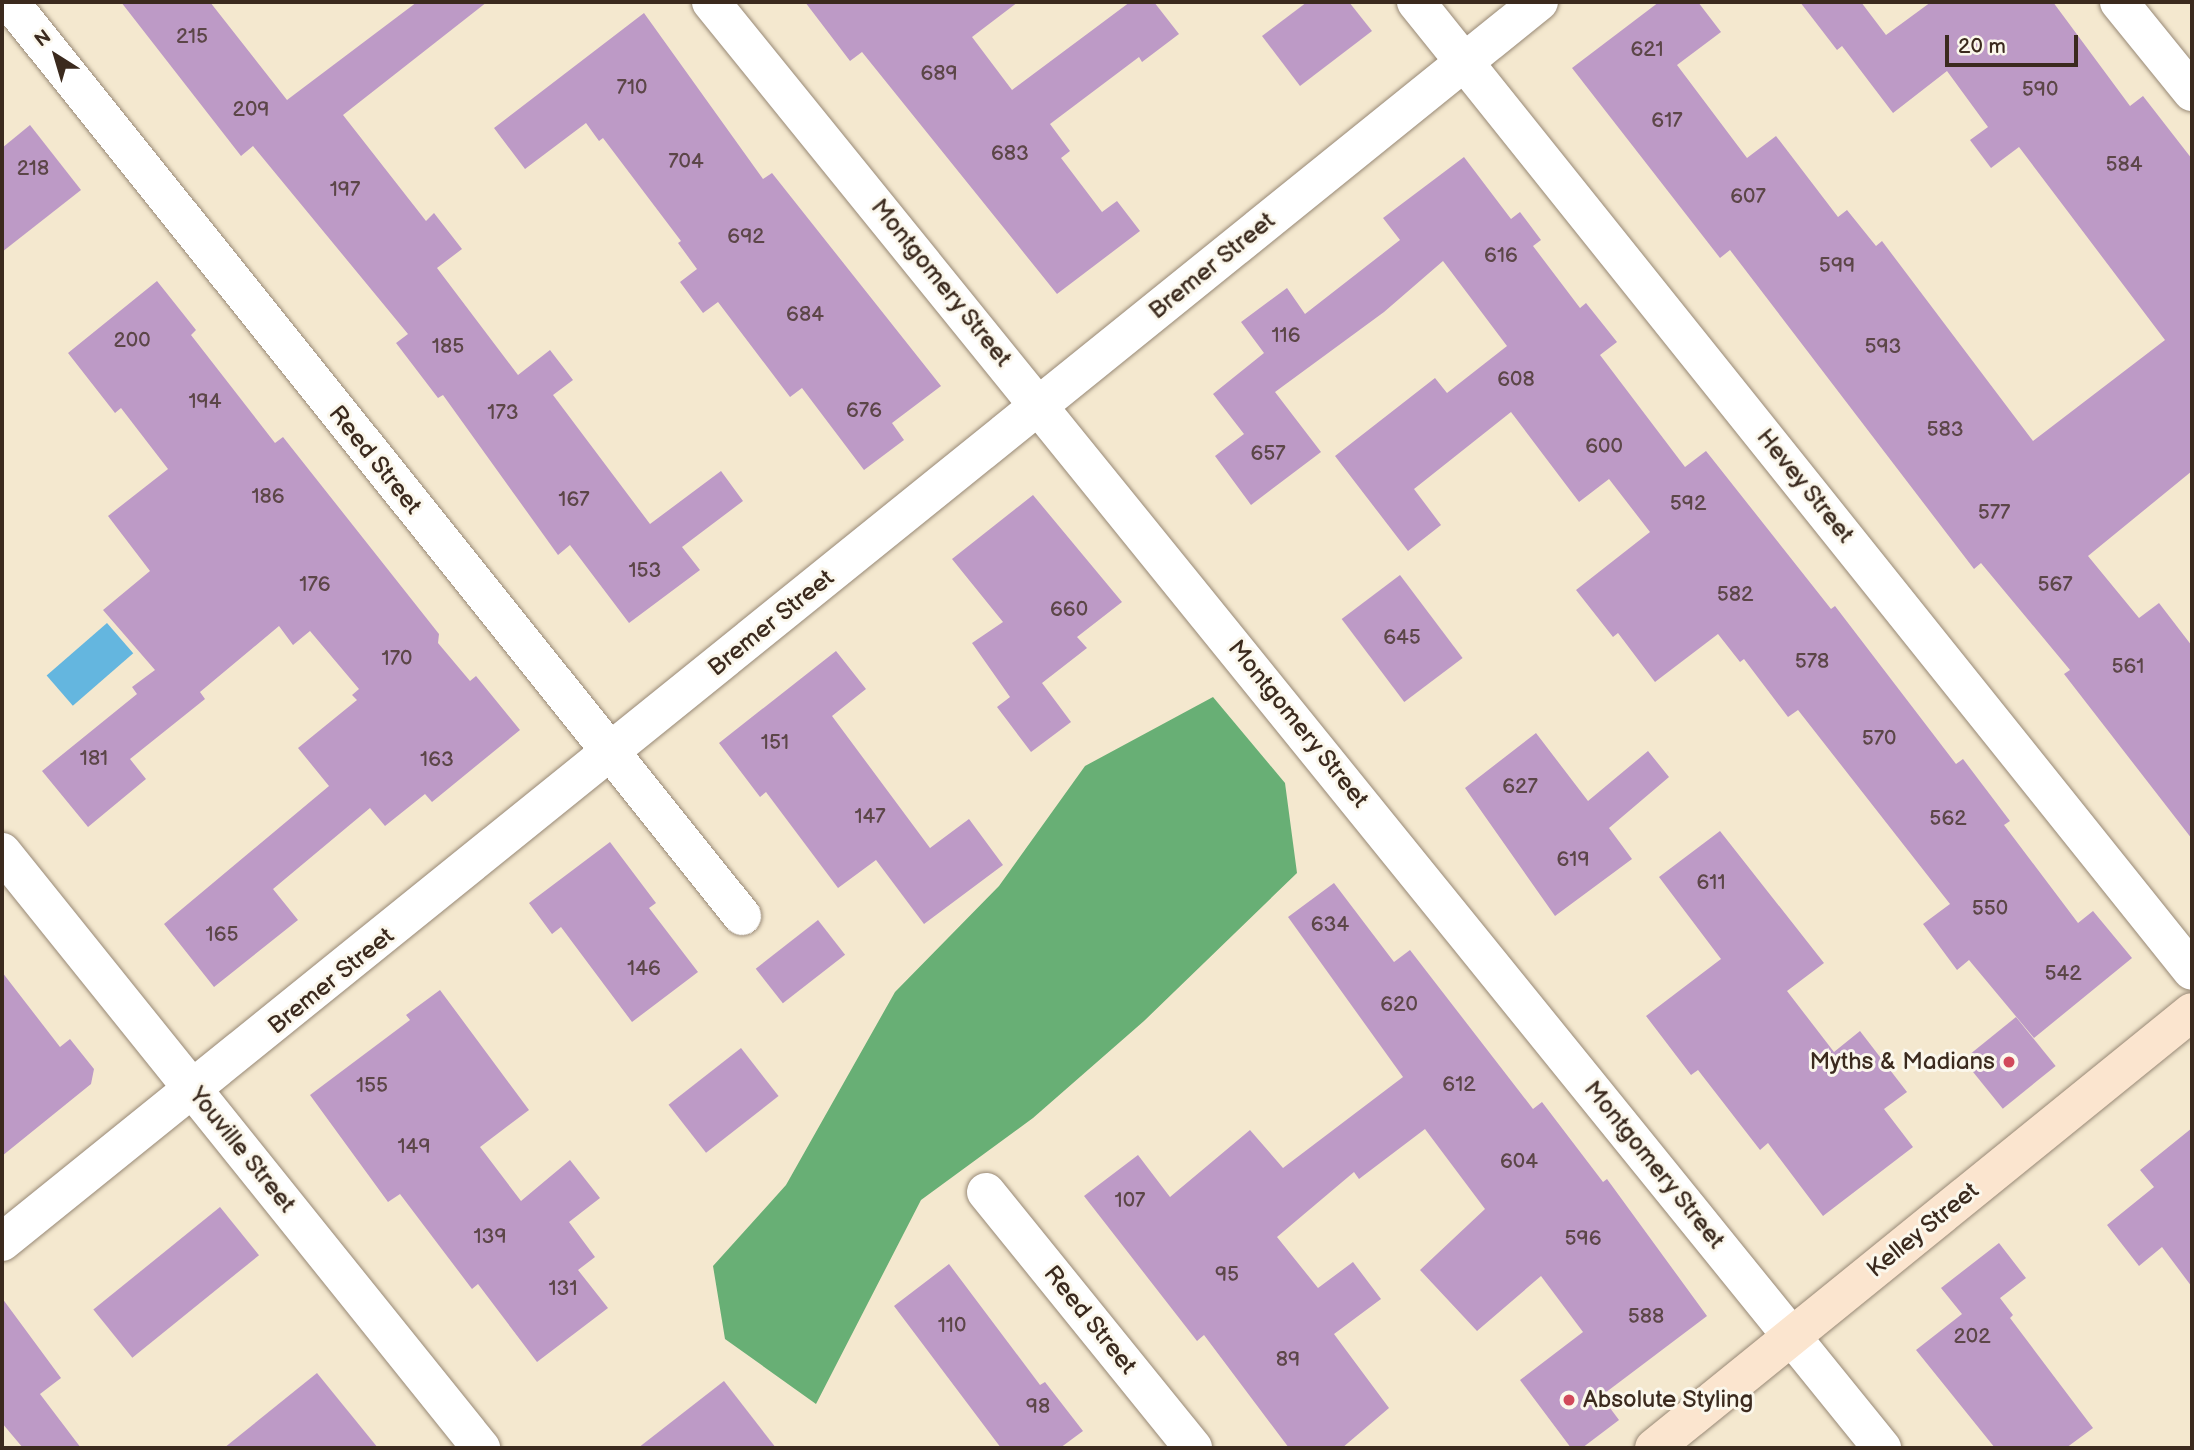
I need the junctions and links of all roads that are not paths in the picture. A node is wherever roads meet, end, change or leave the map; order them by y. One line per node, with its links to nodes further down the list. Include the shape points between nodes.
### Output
1 (10, 2): 9 (street, Reed Street)
2 (711, 2): 8 (street, Montgomery Street)
3 (1416, 2): 6 (street, Hevey Street)
4 (1539, 2): 6 (street, Bremer Street)
5 (2119, 2): 7 (street)
6 (1465, 61): 8 (street, Bremer Street); 12 (street, Hevey Street)
7 (2192, 93)
8 (1041, 405): 9 (street, Bremer Street); 17 (street, Montgomery Street)
9 (610, 754): 11 (street, Reed Street); 14 (street, Bremer Street)
10 (2, 852): 14 (street, Youville Street)
11 (742, 916)
12 (2192, 971)
13 (2192, 1012): 17 (street, Kelley Street)
14 (194, 1090): 16 (street, Bremer Street); 18 (street, Youville Street)
15 (986, 1192): 19 (street, Reed Street)
16 (2, 1242)
17 (1792, 1336): 20 (street, Kelley Street); 21 (street, Montgomery Street)
18 (481, 1448)
19 (1193, 1448)
20 (1654, 1448)
21 (1882, 1448)

